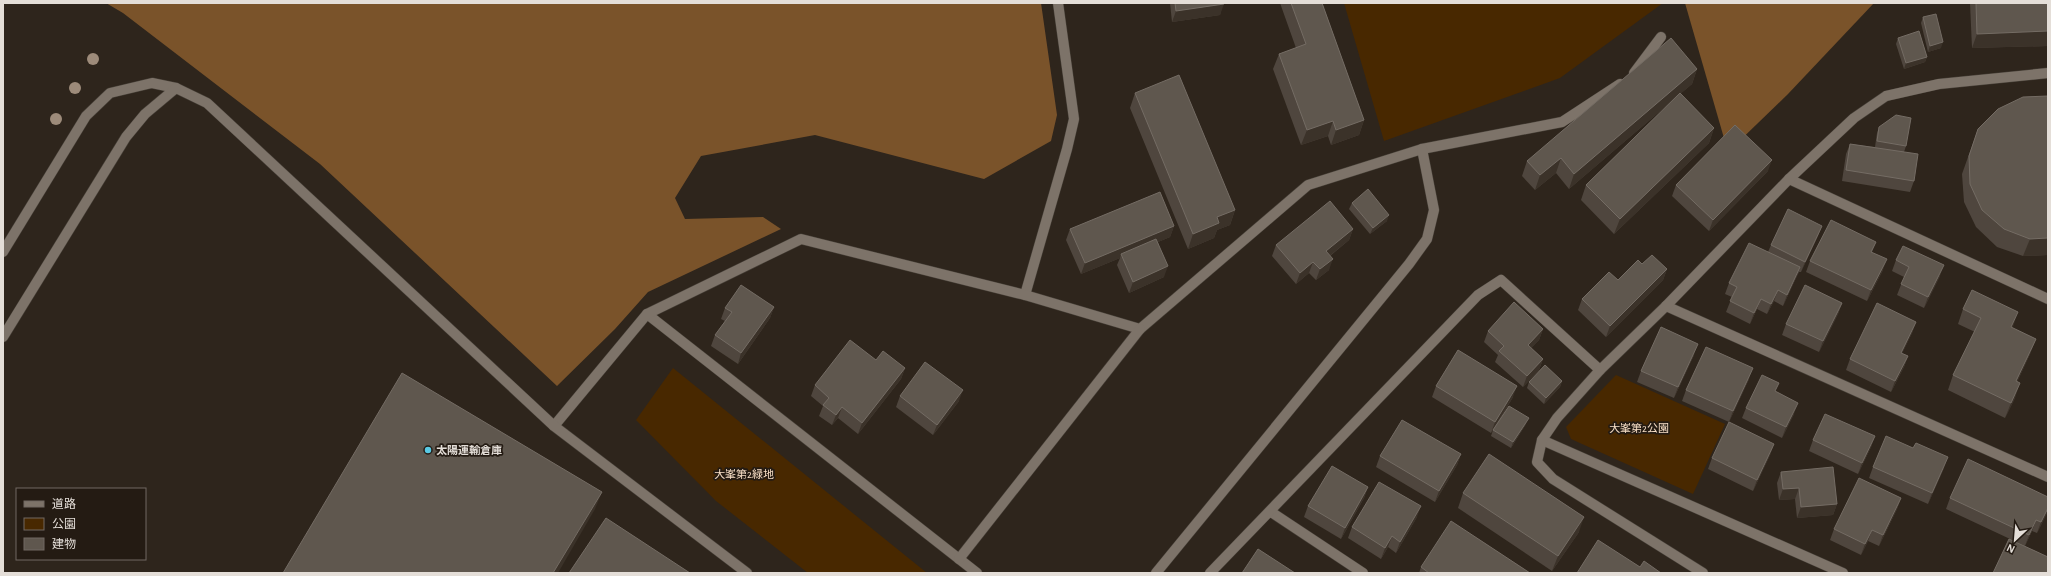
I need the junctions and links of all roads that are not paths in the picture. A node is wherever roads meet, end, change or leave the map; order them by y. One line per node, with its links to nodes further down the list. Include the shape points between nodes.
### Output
1 (1058, 3): 8 (street, via 1074,119 1068,149)
2 (1661, 37): 5 (street, via 1633,75 1562,122)
3 (2048, 72): 6 (street, via 1939,84 1886,96 1854,118)
4 (176, 88): 7 (street, via 152,83 110,93 86,116); 13 (street, via 145,114 126,137); 15 (street, via 207,103)
5 (1422, 149): 12 (street, via 1308,185); 22 (street, via 1434,210 1427,239)
6 (1789, 179): 9 (street); 10 (street)
7 (3, 252)
8 (1025, 295): 11 (street, via 801,239); 12 (street)
9 (2048, 299)
10 (1666, 306): 14 (street); 17 (street)
11 (647, 314): 15 (street); 19 (street)
12 (1140, 329): 19 (street)
13 (3, 337)
14 (1600, 370): 16 (street, via 1557,418); 18 (street, via 1501,280 1478,295)
15 (554, 426): 20 (street)
16 (1542, 440): 25 (street, via 1537,462 1553,479); 26 (street)
17 (2048, 477)
18 (1271, 512): 23 (street); 24 (street)
19 (959, 559): 21 (street)
20 (747, 573)
21 (977, 573)
22 (1156, 573)
23 (1210, 573)
24 (1363, 573)
25 (1703, 573)
26 (1843, 573)

